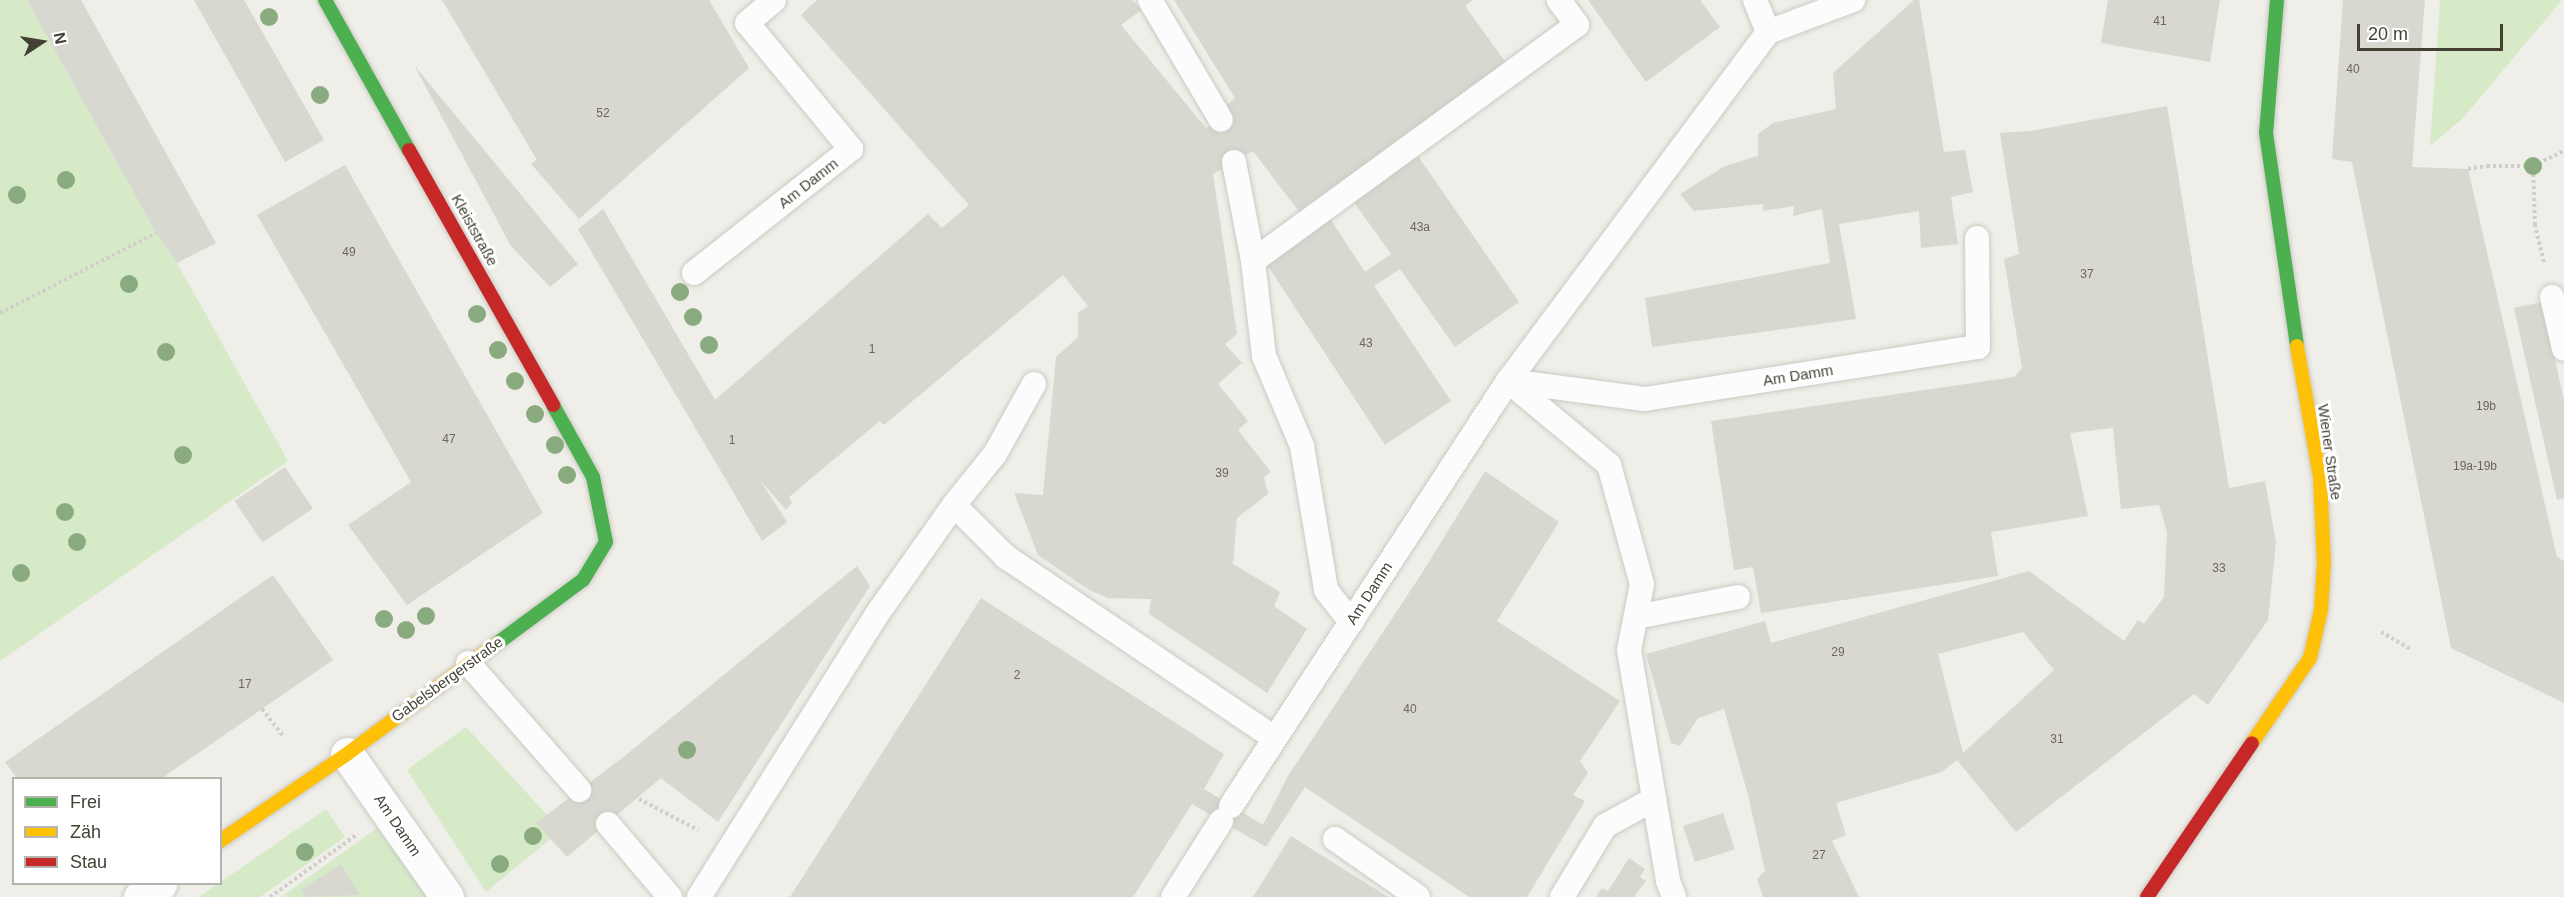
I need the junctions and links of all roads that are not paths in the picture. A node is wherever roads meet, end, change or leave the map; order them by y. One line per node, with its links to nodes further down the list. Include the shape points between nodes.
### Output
1 (326, 0): 19 (street, Kleiststraße)
2 (774, 0): 14 (lane, Am Damm, via 747,23 851,149)
3 (1150, 0): 10 (lane)
4 (1559, 0): 13 (lane, via 1576,25)
5 (1755, 0): 9 (lane)
6 (1812, 0): 9 (lane, Am Damm)
7 (1853, 0): 9 (lane)
8 (2277, 0): 41 (street, Wiener Straße, via 2266,133 2320,477 2324,562 2321,610 2310,658)
9 (1768, 32): 17 (lane, Am Damm)
10 (1221, 120)
11 (1234, 162): 13 (lane)
12 (1977, 238): 17 (lane, Am Damm, via 1978,347 1645,399)
13 (1253, 261): 23 (lane, via 1264,356 1302,446 1326,590)
14 (694, 273)
15 (2552, 297): 16 (lane)
16 (2564, 349)
17 (1508, 381): 22 (lane, via 1609,465 1642,584); 23 (lane, Am Damm)
18 (1034, 384): 20 (lane, via 995,454)
19 (593, 477): 24 (street, Gabelsbergerstraße, via 606,542 583,580)
20 (954, 505): 25 (lane, via 1006,557); 36 (lane, via 880,610)
21 (1738, 597): 22 (lane)
22 (1636, 617): 28 (lane, via 1629,650)
23 (1351, 622): 25 (lane, Am Damm)
24 (468, 663): 26 (street, Gabelsbergerstraße); 27 (lane)
25 (1273, 737): 37 (lane, Am Damm)
26 (347, 754): 31 (street, Gabelsbergerstraße); 34 (street, Am Damm)
27 (579, 790)
28 (1654, 799): 39 (lane, via 1605,826); 40 (lane)
29 (608, 824): 35 (lane)
30 (1335, 839): 38 (lane)
31 (222, 840)
32 (158, 885): 33 (street)
33 (140, 897)
34 (447, 897)
35 (670, 897)
36 (699, 897)
37 (1173, 897)
38 (1418, 897)
39 (1562, 897)
40 (1674, 897)
41 (2148, 897)

